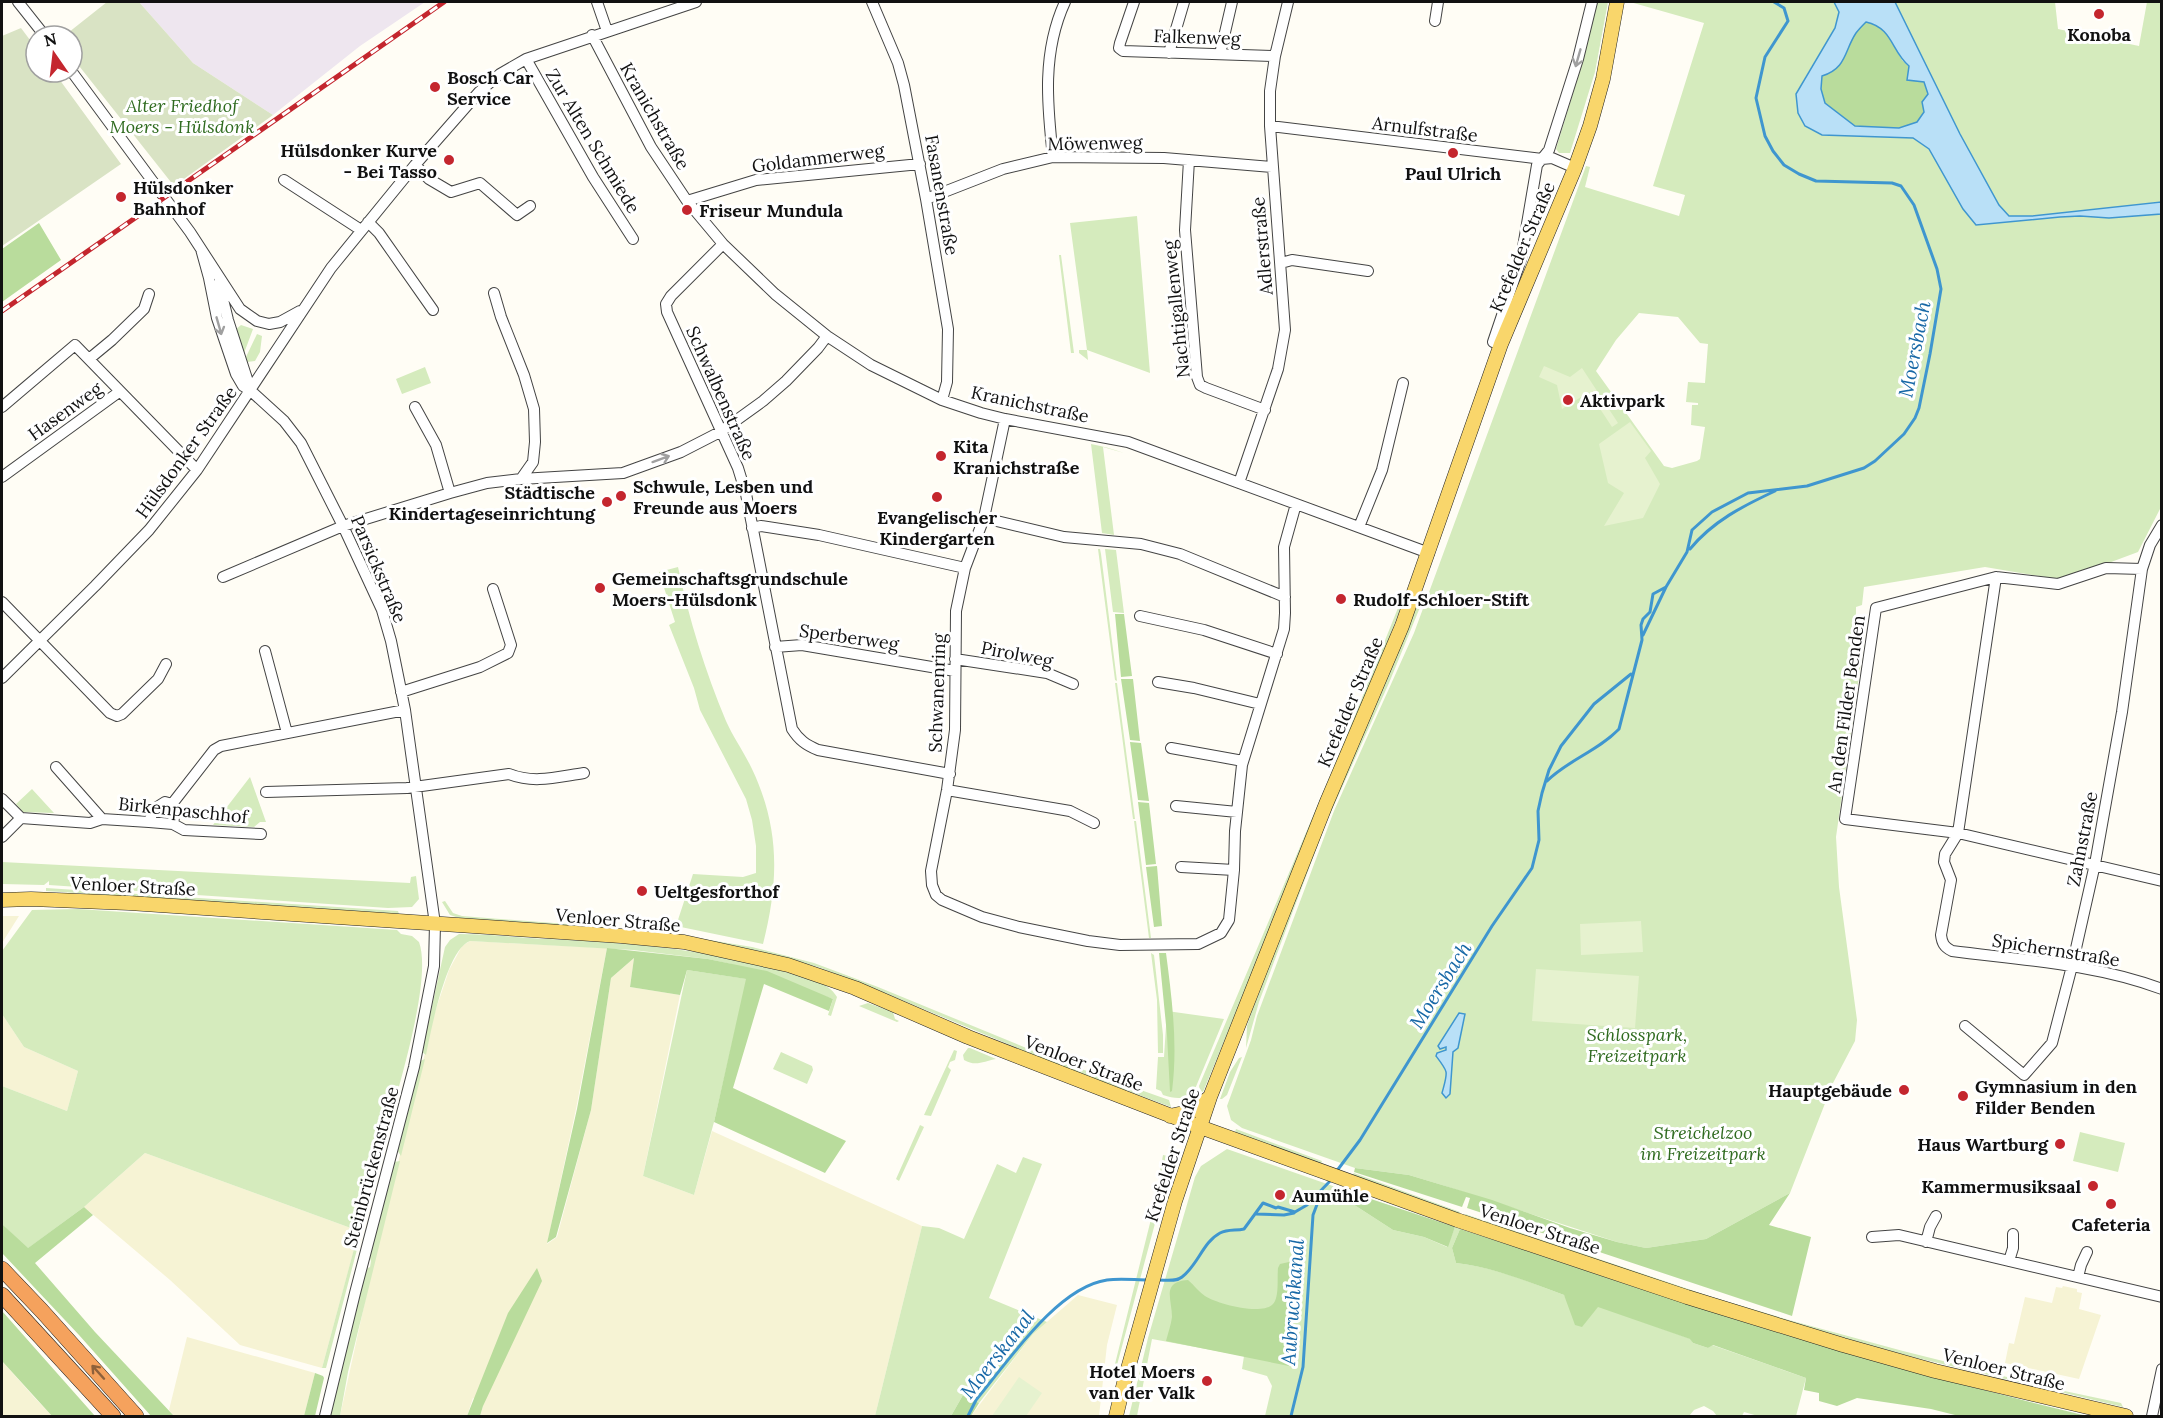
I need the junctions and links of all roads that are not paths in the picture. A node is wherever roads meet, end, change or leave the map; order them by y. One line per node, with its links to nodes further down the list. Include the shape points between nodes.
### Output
1 (18, 2): 14 (street)
2 (597, 2): 15 (street)
3 (696, 2): 15 (street, Hülsdonker Straße)
4 (872, 2): 26 (street, Fasanenstraße, via 898,63)
5 (1065, 2): 23 (street, via 1054,34 1046,86)
6 (1134, 2): 17 (street, Falkenweg, via 1119,48)
7 (1184, 2): 17 (street)
8 (1232, 2): 18 (street)
9 (1288, 2): 19 (street, Adlerstraße)
10 (1438, 2): 13 (street)
11 (1592, 2): 24 (street, Krefelder Straße, one-way to 24, via 1578,59 1549,150)
12 (1617, 2): 29 (main road, Krefelder Straße, via 1603,79)
13 (1435, 21)
14 (35, 24)
15 (607, 31): 16 (street, Hülsdonker Straße)
16 (592, 35): 20 (street, Hülsdonker Straße); 32 (street, Kranichstraße, via 651,147)
17 (1169, 53): 18 (street, Falkenweg)
18 (1220, 54): 19 (street, Falkenweg)
19 (1275, 56): 22 (street, Adlerstraße)
20 (526, 58): 27 (street, Hülsdonker Straße, via 479,92); 35 (street, Zur Alten Schmiede)
21 (81, 84): 37 (street)
22 (1270, 126): 24 (street, Arnulfstraße); 28 (street, Adlerstraße)
23 (1053, 157): 25 (street, Möwenweg); 31 (street, Möwenweg, via 1003,170)
24 (1542, 159): 29 (street, Arnulfstraße, via 1552,158); 46 (street, Krefelder Straße, via 1537,165 1521,259)
25 (1189, 160): 28 (street, Möwenweg); 54 (street, Nachtigallenweg, via 1185,230 1197,377 1206,388)
26 (920, 164): 31 (street, Fasanenstraße); 32 (street, Goldammerweg, via 756,180)
27 (415, 165): 33 (street, via 451,192 480,183 517,215); 34 (street, Hülsdonker Straße)
28 (1272, 167): 38 (street, Adlerstraße)
29 (1575, 168): 68 (main road, Krefelder Straße, via 1501,344)
30 (284, 180): 34 (street)
31 (926, 199): 51 (street, Fasanenstraße, via 948,329 947,382)
32 (687, 201): 36 (street, Kranichstraße)
33 (530, 206)
34 (364, 226): 43 (street, Hülsdonker Straße); 44 (street, via 379,233)
35 (633, 239)
36 (723, 244): 45 (street, Kranichstraße); 56 (street, Schwalbenstraße, via 666,304)
37 (201, 249): 40 (street); 49 (street, Parsickstraße, one-way to 49, via 226,349 243,386)
38 (1281, 263): 39 (street, via 1292,260); 54 (street, Adlerstraße, via 1285,330)
39 (1368, 271)
40 (217, 274): 43 (street, via 234,302 257,321 280,322); 49 (street)
41 (494, 293): 59 (street, via 534,409 533,462)
42 (149, 294): 47 (street, via 144,309)
43 (302, 309): 49 (street, Hülsdonker Straße)
44 (433, 310)
45 (827, 336): 51 (street, Kranichstraße, via 870,365); 56 (street, via 786,381)
46 (1493, 342)
47 (89, 359): 50 (street); 53 (street, via 75,345)
48 (1403, 383): 66 (street, via 1382,470)
49 (252, 391): 57 (street, Hülsdonker Straße); 65 (street, Parsickstraße, via 284,420 301,443)
50 (119, 392): 57 (street); 58 (street, Hasenweg)
51 (942, 400): 55 (street, Kranichstraße)
52 (415, 406): 61 (street, via 436,445)
53 (2, 407)
54 (1265, 410): 60 (street, Adlerstraße)
55 (1005, 419): 60 (street, Kranichstraße, via 1128,442); 63 (street, Schwanenring)
56 (720, 432): 59 (street, one-way to 56, via 623,473 681,452); 67 (street, Schwalbenstraße, via 738,468)
57 (197, 470): 77 (street, Hülsdonker Straße, via 149,530)
58 (2, 477)
59 (521, 479): 61 (street)
60 (1239, 483): 62 (street, Kranichstraße)
61 (450, 493): 65 (street)
62 (1296, 504): 66 (street, Kranichstraße); 74 (street, Schwanenring, via 1284,547)
63 (984, 518): 69 (street, Schwanenring); 74 (street, via 1064,537 1141,544 1209,564)
64 (2162, 525): 70 (street, Zahnstraße)
65 (343, 526): 71 (street); 86 (street, Parsickstraße, via 382,610)
66 (1359, 527): 68 (street, Kranichstraße)
67 (752, 528): 69 (street, via 819,535); 78 (street, Schwalbenstraße)
68 (1429, 553): 119 (main road, Krefelder Straße)
69 (965, 568): 82 (street, Schwanenring, via 956,612)
70 (2142, 569): 72 (street, via 2106,567 2058,584); 110 (street, Zahnstraße)
71 (223, 577)
72 (1996, 578): 107 (street); 107 (street, An den Filder Benden, via 1876,608 1845,819)
73 (493, 589): 86 (street, via 511,645 508,653 480,667)
74 (1285, 597): 80 (street, Schwanenring, via 1284,629)
75 (2, 602): 77 (street)
76 (1140, 616): 80 (street, via 1204,630)
77 (40, 640): 81 (street, via 117,716 158,679); 83 (street, Hülsdonker Straße)
78 (775, 647): 82 (street, Sperberweg, via 802,645); 94 (street, Schwalbenstraße, via 792,729 806,745)
79 (265, 651): 89 (street)
80 (1277, 654): 87 (street, Schwanenring)
81 (166, 664)
82 (955, 665): 85 (street, Pirolweg, via 1047,673); 94 (street, Schwanenring)
83 (2, 678)
84 (1158, 682): 87 (street)
85 (1073, 684)
86 (401, 692): 88 (street, Parsickstraße)
87 (1260, 704): 91 (street, Schwanenring)
88 (405, 710): 89 (street); 95 (street, Parsickstraße)
89 (287, 733): 99 (street, via 214,750)
90 (1171, 748): 91 (street)
91 (1244, 761): 101 (street, Schwanenring)
92 (56, 767): 103 (street, Birkenpaschhof)
93 (584, 773): 95 (street, via 534,780 509,774)
94 (950, 774): 96 (street, Schwanenring)
95 (416, 787): 97 (street); 115 (street, Parsickstraße)
96 (947, 790): 105 (street, via 1070,812); 112 (street, Schwanenring, via 931,871 932,885 942,900 982,917 1120,945 1198,944 1221,933 1229,920)
97 (267, 792)
98 (2, 799): 102 (street)
99 (172, 804): 104 (street, via 159,805); 106 (street)
100 (1176, 806): 101 (street)
101 (1237, 812): 112 (street, Schwanenring)
102 (21, 818): 103 (street, Birkenpaschhof, via 90,823); 109 (street)
103 (102, 819): 104 (street, Birkenpaschhof)
104 (149, 822): 106 (street, Birkenpaschhof)
105 (1094, 823)
106 (173, 824): 108 (street, Birkenpaschhof, via 184,830)
107 (1958, 833): 110 (street); 116 (street, Spichernstraße, via 1944,862 1951,880 1941,935 1945,948)
108 (261, 834)
109 (2, 837)
110 (2095, 864): 113 (street); 116 (street, Zahnstraße)
111 (1181, 867): 112 (street)
112 (1234, 870)
113 (2162, 881)
114 (2, 900): 115 (main road, Venloer Straße, via 129,903)
115 (435, 924): 120 (main road, Venloer Straße, via 684,942 788,965); 135 (street, Steinbrückenstraße, via 434,966 414,1067)
116 (2072, 966): 117 (street, Spichernstraße); 118 (street, Zahnstraße, via 2052,1043 2024,1075)
117 (2162, 989)
118 (1965, 1026)
119 (1210, 1097): 120 (main road, via 1192,1111); 121 (main road, Krefelder Straße)
120 (1170, 1116): 121 (main road, Venloer Straße)
121 (1200, 1128): 136 (main road, Krefelder Straße, via 1175,1201); 137 (main road, Venloer Straße, via 1415,1206 1687,1297 1935,1371)
122 (1936, 1216): 125 (street)
123 (2013, 1234): 127 (street)
124 (1872, 1237): 125 (street, via 1899,1235)
125 (1926, 1242): 127 (street)
126 (2087, 1252): 129 (street)
127 (2009, 1261): 129 (street)
128 (2, 1269): 134 (highway, one-way to 128)
129 (2078, 1277): 131 (street)
130 (2, 1295): 133 (highway)
131 (2162, 1297)
132 (2162, 1369): 138 (street)
133 (113, 1416)
134 (136, 1416)
135 (325, 1416)
136 (1116, 1416)
137 (2126, 1416)
138 (2152, 1416)

